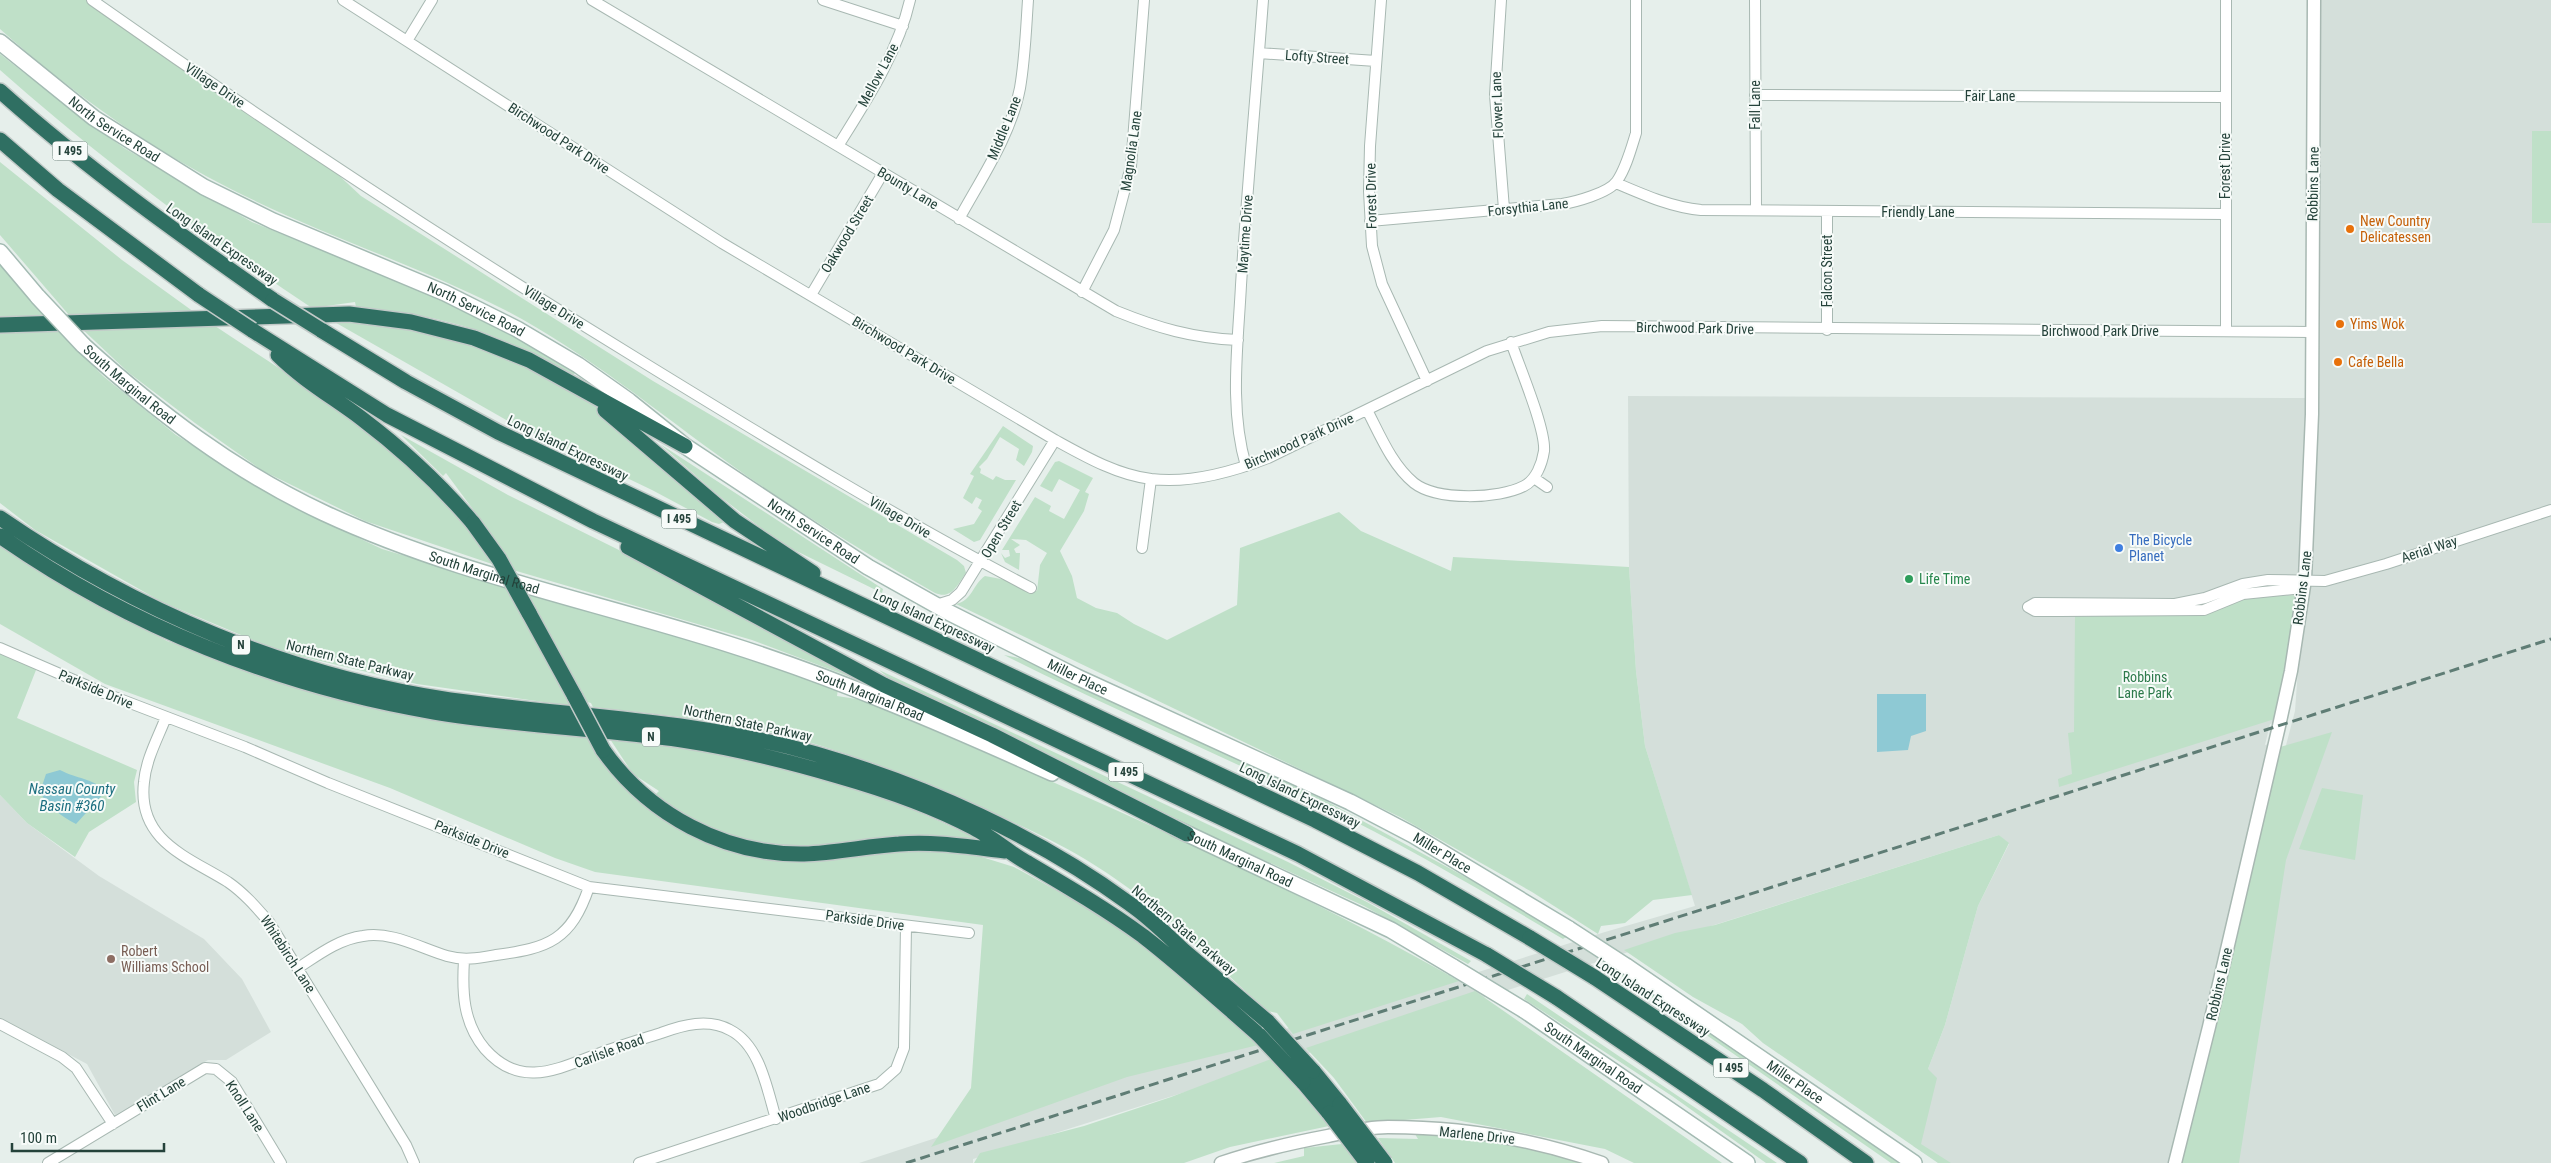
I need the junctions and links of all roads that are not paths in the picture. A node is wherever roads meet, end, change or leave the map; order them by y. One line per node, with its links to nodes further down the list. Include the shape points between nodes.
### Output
1 (92, 0): 58 (street, Village Drive, via 464,252 816,469)
2 (343, 0): 17 (street, Birchwood Park Drive)
3 (432, 0): 17 (street)
4 (592, 0): 25 (street, Bounty Lane)
5 (823, 0): 16 (street)
6 (910, 0): 16 (street, Mellow Lane)
7 (1028, 0): 32 (street, Middle Lane, via 1020,89 1011,118 998,149)
8 (1144, 0): 35 (street, Magnolia Lane, via 1129,176 1114,230)
9 (1263, 0): 19 (street, Maytime Drive)
10 (1381, 0): 20 (street, Forest Drive)
11 (1501, 0): 28 (street, Flower Lane, via 1495,95)
12 (1636, 0): 27 (street, via 1636,133)
13 (1756, 0): 22 (street, Fall Lane)
14 (2226, 0): 23 (street, Forest Drive)
15 (2314, 0): 40 (street, Robbins Lane)
16 (903, 26): 25 (street, Mellow Lane, via 891,56)
17 (407, 41): 36 (street, Birchwood Park Drive, via 722,243)
18 (0, 42): 48 (main road, North Service Road, via 94,118 163,163 274,221 445,293 517,329 578,365)
19 (1259, 52): 20 (street, Lofty Street); 41 (street, Maytime Drive)
20 (1376, 62): 33 (street, Forest Drive)
21 (0, 91): 62 (highway, Long Island Expressway / I 495, bridge, via 82,160 176,232 273,300 406,382 498,432)
22 (1755, 95): 23 (street, Fair Lane); 29 (street, Fall Lane)
23 (2226, 97): 31 (street, Forest Drive)
24 (0, 140): 43 (highway, I 495, bridge, via 58,190 199,295 252,330)
25 (838, 146): 26 (street, Bounty Lane)
26 (883, 173): 32 (street, Bounty Lane); 36 (street, Oakwood Street)
27 (1616, 183): 28 (street, Forsythia Lane, via 1576,202); 29 (street, Friendly Lane, via 1683,208)
28 (1504, 209): 33 (street, Forsythia Lane)
29 (1756, 210): 30 (street, Friendly Lane)
30 (1827, 211): 31 (street, Friendly Lane); 38 (street, Falcon Street)
31 (2225, 214): 39 (street, Forest Drive)
32 (959, 219): 35 (street, Bounty Lane)
33 (1370, 221): 44 (street, Forest Drive, via 1372,246 1382,284)
34 (0, 252): 65 (main road, South Marginal Road, bridge, via 83,345 140,397 197,440 323,513 385,539 494,576 726,643 826,677 916,712)
35 (1082, 292): 41 (street, Bounty Lane, via 1116,312 1160,329)
36 (811, 295): 47 (street, Birchwood Park Drive)
37 (0, 325): 45 (highway, via 341,314 382,317 474,338 529,360)
38 (1827, 330): 39 (street, Birchwood Park Drive); 42 (street, Birchwood Park Drive, via 1602,326 1549,332)
39 (2226, 331): 40 (street, Birchwood Park Drive)
40 (2312, 332): 59 (street, Robbins Lane, via 2312,414)
41 (1238, 340): 49 (street, Maytime Drive, via 1237,425)
42 (1511, 342): 44 (street, Birchwood Park Drive); 50 (street, via 1542,431 1544,450)
43 (296, 366): 55 (highway, I 495); 66 (highway, bridge, via 444,488 499,559 612,764 641,793 680,822 718,840 751,849 806,854 900,844)
44 (1427, 381): 46 (street, Birchwood Park Drive)
45 (581, 390): 48 (highway); 62 (highway, via 736,521 803,567)
46 (1367, 410): 49 (street, Birchwood Park Drive); 50 (street, via 1400,471 1423,489 1455,496 1505,493 1525,486)
47 (1055, 440): 51 (street, Birchwood Park Drive, via 1094,462); 58 (street, Open Street)
48 (685, 446): 61 (main road, North Service Road, via 868,567)
49 (1246, 466): 51 (street, Birchwood Park Drive, via 1198,478)
50 (1534, 478): 52 (street)
51 (1151, 479): 57 (street)
52 (1547, 487)
53 (2551, 510): 59 (street, Aerial Way, via 2386,564)
54 (0, 518): 74 (highway, Northern State Parkway / N, bridge, via 89,575 146,605 200,629 342,678 447,699 655,721 749,736 851,764 919,789 1022,837 1132,905 1268,1022)
55 (593, 520): 65 (highway, via 621,544 884,685 992,735); 87 (highway, I 495, bridge, via 1298,854 1487,955)
56 (0, 536): 66 (highway, Northern State Parkway / N, via 74,584 167,631 306,683 433,712 682,740 753,753 840,776 894,795 975,828)
57 (1142, 548)
58 (981, 562): 60 (street, Village Drive); 61 (street, Open Street, via 961,592 952,600)
59 (2304, 584): 59 (street, via 2243,584 2205,598 2175,604 2035,604 2028,607 2035,611 2059,612 2204,610 2243,594); 90 (street, Robbins Lane, via 2279,726)
60 (1031, 588)
61 (936, 605): 89 (main road, Miller Place, bridge, via 1077,677 1350,802 1413,835 1626,966)
62 (910, 628): 88 (highway, Long Island Expressway / I 495, bridge, via 1315,820 1418,873 1594,977)
63 (0, 648): 64 (street, Parkside Drive)
64 (166, 718): 67 (street, Parkside Drive); 71 (street, Whitebirch Lane, via 148,761 144,783 146,810 155,830 179,855 229,883 251,901 269,922)
65 (1187, 834): 86 (main road, South Marginal Road, bridge, via 1391,930 1524,1010)
66 (1007, 851): 74 (highway, Northern State Parkway / N, bridge, via 1142,936)
67 (589, 886): 68 (street, Parkside Drive); 70 (street, via 578,916 554,940 529,951)
68 (906, 926): 69 (street, Parkside Drive); 76 (street, Woodbridge Lane, via 905,1036 896,1069 879,1084)
69 (968, 933)
70 (464, 960): 71 (street, via 375,935 348,939); 76 (street, Carlisle Road, via 466,1014 473,1031 490,1054 514,1070 546,1072 561,1069 678,1027 692,1023 711,1024 730,1029 750,1047)
71 (298, 968): 80 (street, Whitebirch Lane)
72 (0, 1024): 77 (street, via 62,1057 76,1068)
73 (197, 1072): 77 (street, Flint Lane); 79 (street, Knoll Lane, via 205,1068 216,1069 232,1082)
74 (1308, 1077): 75 (highway, Northern State Parkway / N)
75 (1335, 1108): 83 (highway, Northern State Parkway / N, bridge); 84 (highway, Northern State Parkway / N, bridge)
76 (776, 1119): 81 (street, Woodbridge Lane)
77 (113, 1124): 78 (street, Flint Lane)
78 (48, 1163)
79 (281, 1163)
80 (414, 1163)
81 (639, 1163)
82 (1220, 1163): 85 (street, Marlene Drive, via 1282,1145 1387,1127 1521,1140)
83 (1367, 1163)
84 (1385, 1163)
85 (1602, 1163)
86 (1747, 1163)
87 (1800, 1163)
88 (1866, 1163)
89 (1914, 1163)
90 (2175, 1163)

